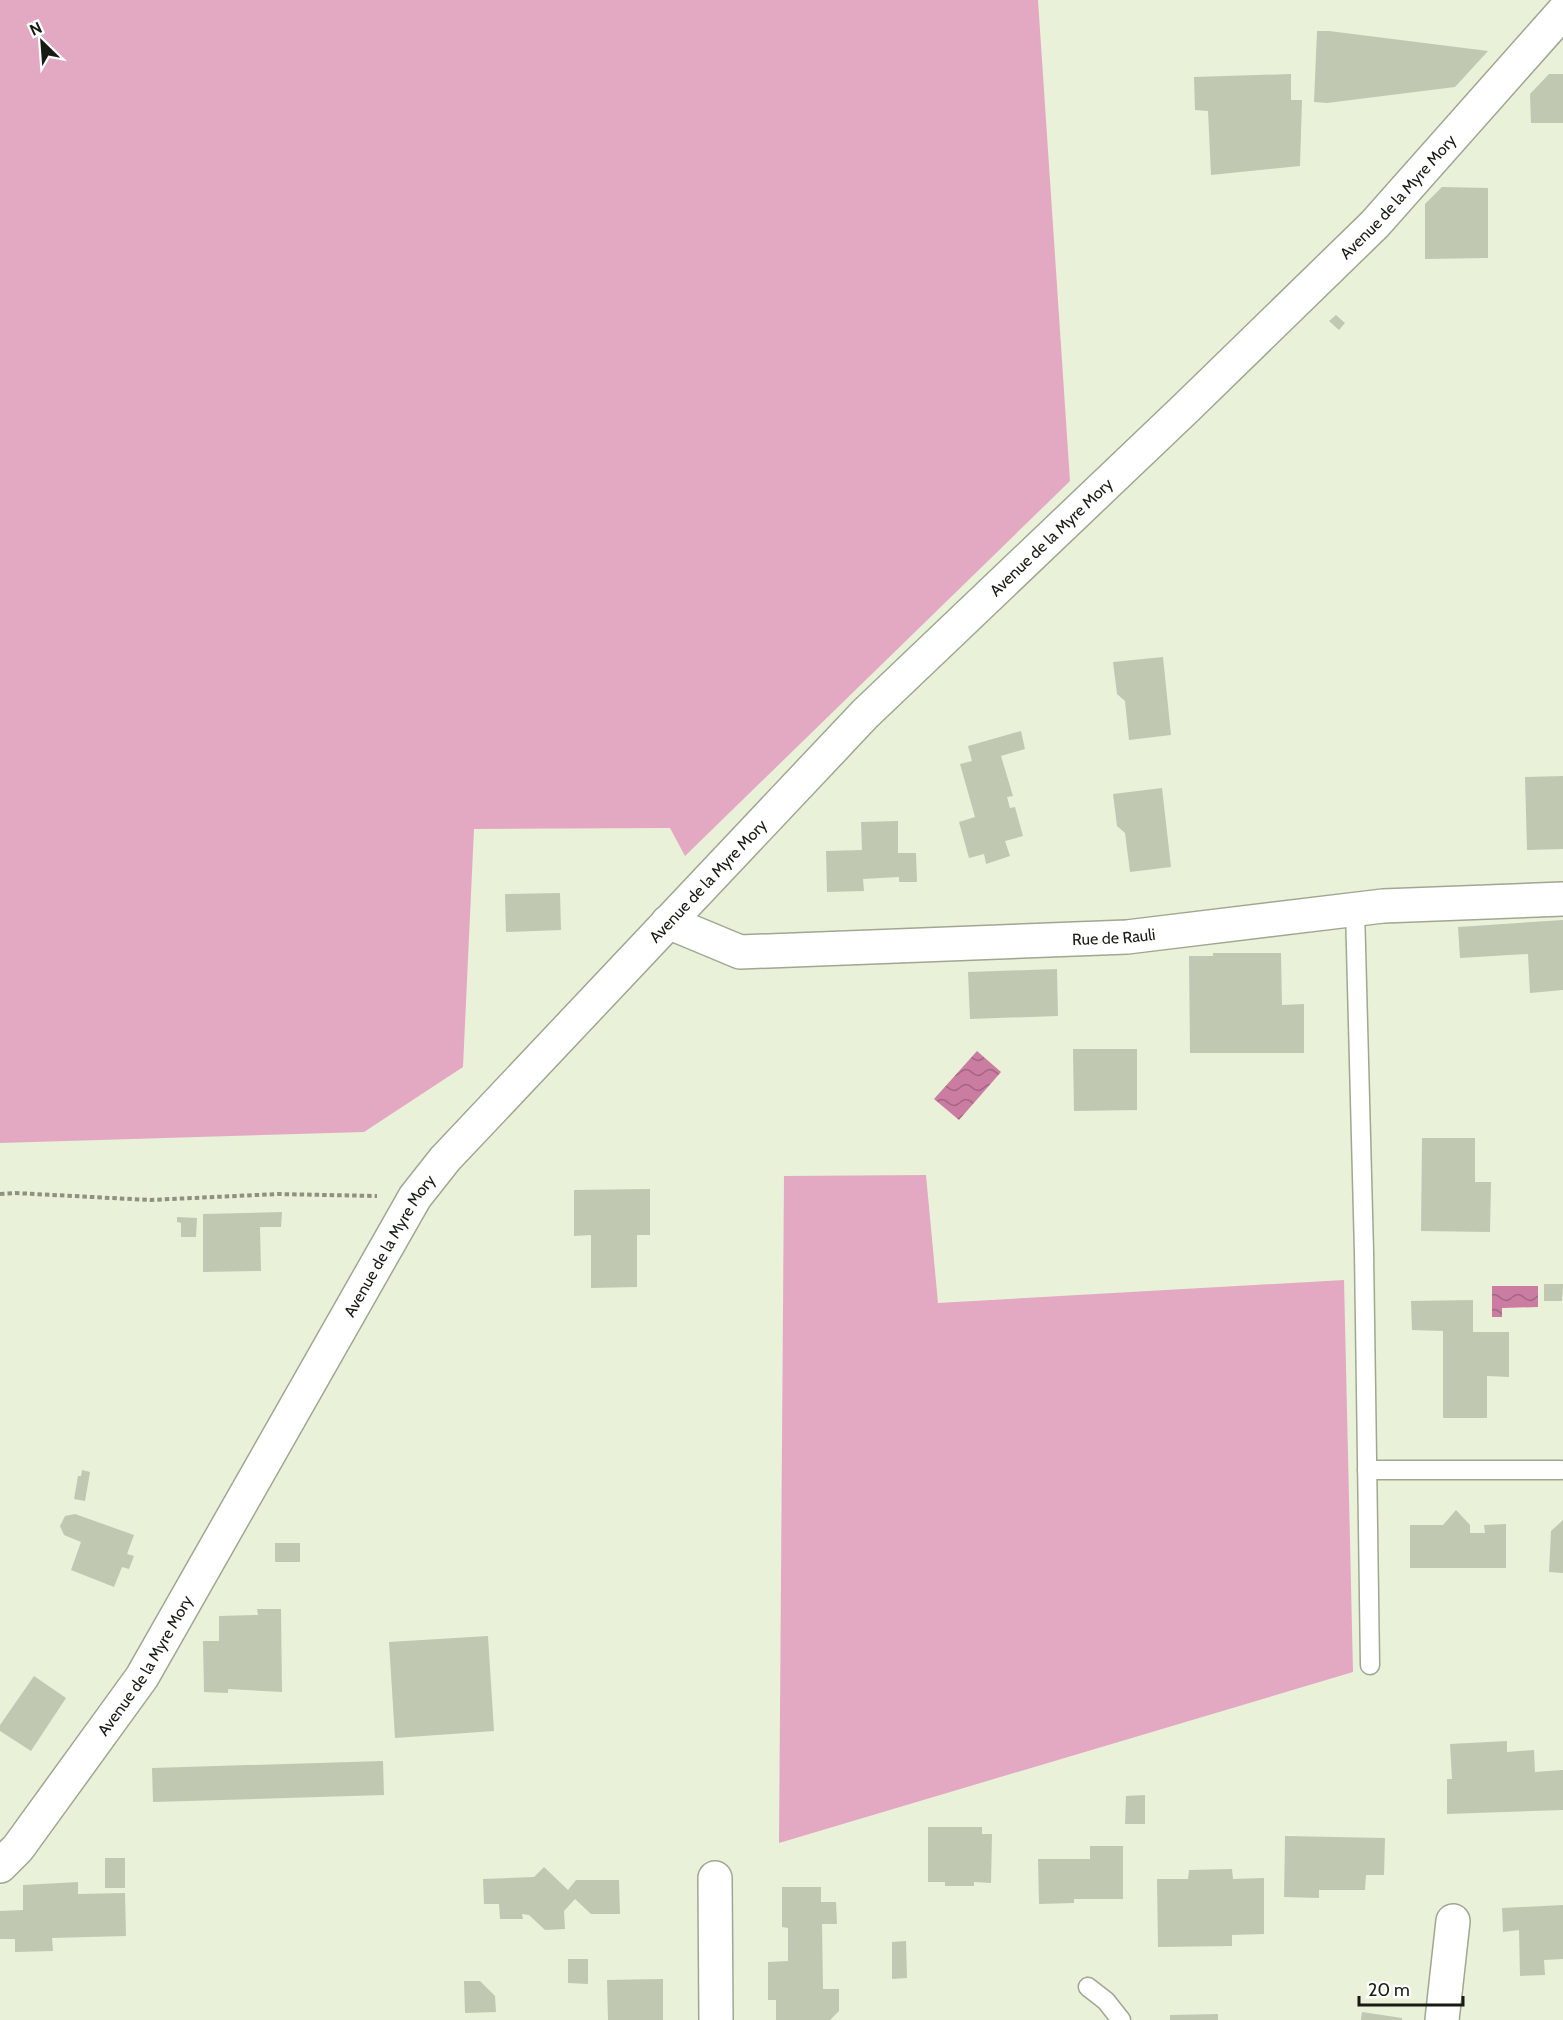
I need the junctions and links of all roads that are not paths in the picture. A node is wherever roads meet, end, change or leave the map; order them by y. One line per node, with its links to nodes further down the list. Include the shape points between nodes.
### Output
1 (1563, 12): 4 (street, Avenue de la Myre Mory, via 1375,224 865,714)
2 (1563, 899): 3 (street, Rue de Rauli)
3 (1355, 909): 4 (street, Rue de Rauli, via 1127,937 740,952); 5 (lane)
4 (668, 922): 8 (street, Avenue de la Myre Mory, via 445,1159 416,1197 142,1677 18,1848)
5 (1367, 1470): 6 (lane); 7 (lane)
6 (1561, 1470)
7 (1370, 1665)
8 (0, 1866)
9 (715, 1878): 12 (street)
10 (1453, 1921): 14 (street)
11 (1088, 1987): 13 (lane)
12 (716, 2020)
13 (1121, 2020)
14 (1442, 2020)

